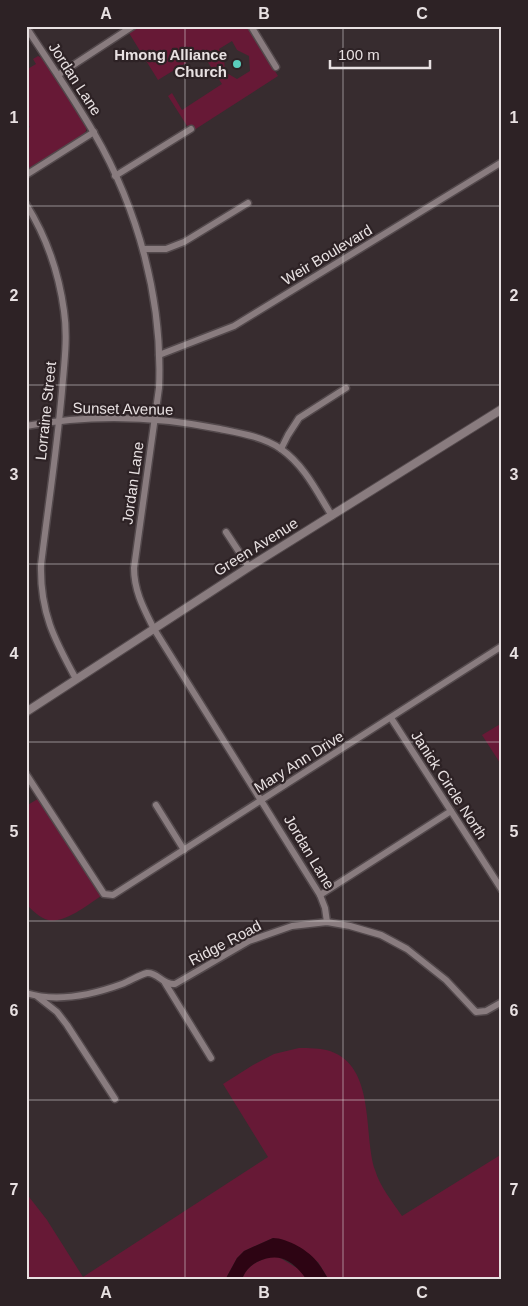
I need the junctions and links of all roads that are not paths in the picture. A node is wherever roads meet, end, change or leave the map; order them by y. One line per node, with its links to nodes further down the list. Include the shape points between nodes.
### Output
1 (133, 26): 5 (street)
2 (251, 26): 4 (street)
3 (26, 27): 5 (street, Jordan Lane)
4 (276, 67)
5 (58, 75): 7 (street, Jordan Lane)
6 (191, 129): 10 (street)
7 (94, 132): 9 (street); 10 (street, Jordan Lane)
8 (502, 162): 14 (street, Weir Boulevard, via 234,326)
9 (26, 175)
10 (116, 176): 13 (street, Jordan Lane)
11 (248, 203): 13 (street, via 176,246)
12 (26, 204): 18 (street, Lorraine Street, via 48,251 64,313)
13 (143, 249): 14 (street, Jordan Lane, via 150,278)
14 (159, 355): 17 (street, Jordan Lane, via 159,388)
15 (346, 388): 20 (street, via 299,418)
16 (502, 409): 21 (street, Green Avenue)
17 (154, 419): 18 (street, Sunset Avenue); 20 (street, Sunset Avenue, via 234,431); 24 (street, Jordan Lane, via 134,577 138,598)
18 (59, 420): 19 (street, Sunset Avenue); 26 (street, Lorraine Street, via 40,581 49,626)
19 (26, 426)
20 (281, 449): 21 (street, Sunset Avenue, via 308,476)
21 (332, 516): 23 (street, Green Avenue)
22 (226, 532): 23 (street)
23 (249, 568): 24 (street, Green Avenue)
24 (154, 628): 26 (street, Green Avenue); 30 (street, Jordan Lane)
25 (502, 646): 28 (street, Mary Ann Drive)
26 (76, 679): 27 (street, Green Avenue)
27 (26, 712)
28 (391, 718): 30 (street, Mary Ann Drive); 32 (street, Janick Circle North)
29 (26, 774): 33 (street, Mary Ann Drive, via 108,896)
30 (262, 800): 33 (street, Mary Ann Drive); 35 (street, Jordan Lane)
31 (156, 805): 33 (street)
32 (451, 811): 34 (street, Janick Circle North); 35 (street)
33 (184, 850)
34 (502, 890)
35 (320, 895): 36 (street, Jordan Lane)
36 (327, 922): 37 (street, Ridge Road, via 292,926 270,933 249,941 175,984); 40 (street, Ridge Road, via 381,935 407,949 446,980 476,1012 486,1011)
37 (165, 983): 39 (street, via 156,975 146,973 101,992 75,997); 41 (street)
38 (26, 993): 39 (street)
39 (38, 997): 42 (street, via 67,1025)
40 (502, 1002)
41 (211, 1058)
42 (115, 1099)

